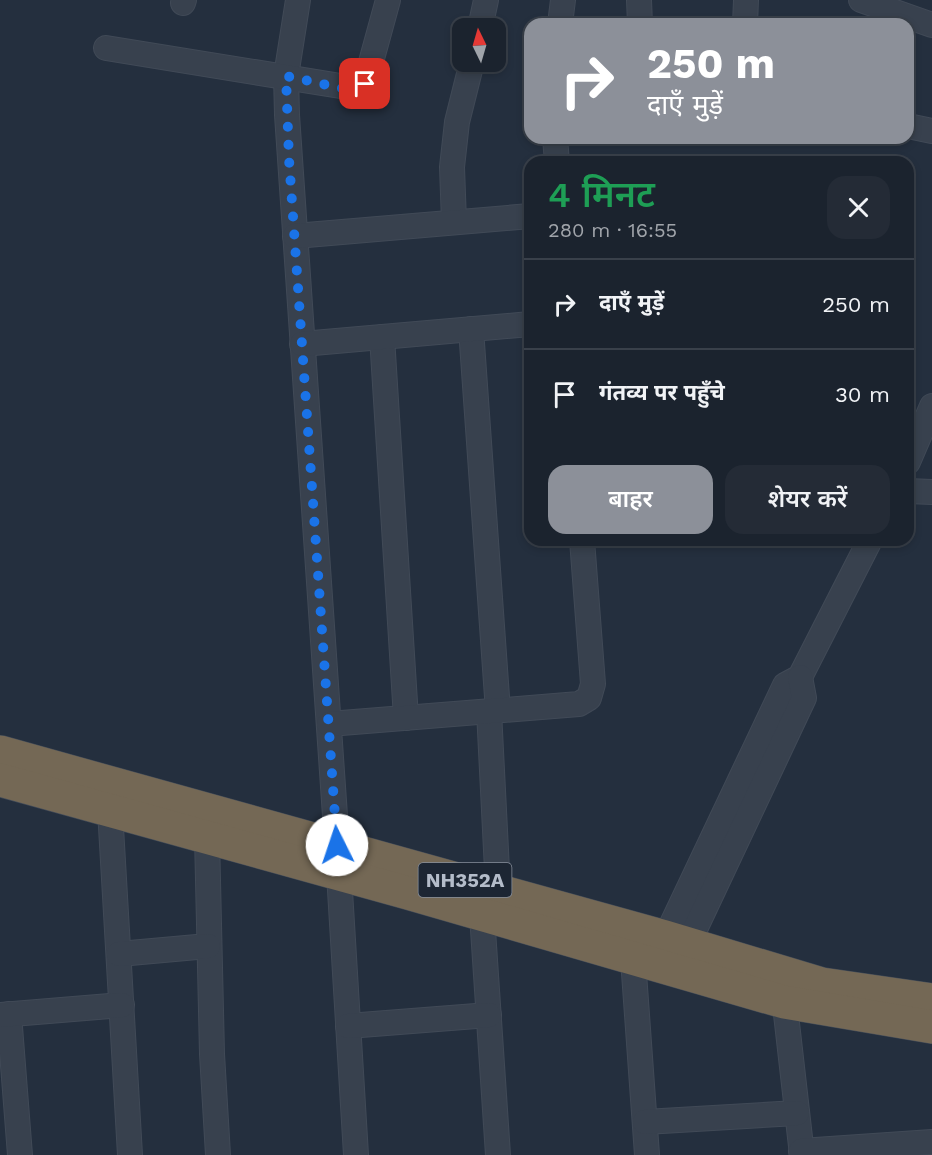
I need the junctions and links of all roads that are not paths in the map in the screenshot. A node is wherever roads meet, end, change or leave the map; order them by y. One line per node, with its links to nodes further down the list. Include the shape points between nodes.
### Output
1 (298, 0): 17 (street)
2 (388, 0): 17 (street, via 365,84 359,89)
3 (486, 0): 8 (street)
4 (563, 0): 9 (street)
5 (639, 0): 10 (street)
6 (746, 0): 11 (street)
7 (861, 0): 12 (street)
8 (482, 18)
9 (561, 18)
10 (640, 18)
11 (745, 18)
12 (912, 18)
13 (914, 19): 14 (street)
14 (932, 25)
15 (106, 48): 17 (street)
16 (470, 72): 21 (street, via 457,122 452,167)
17 (286, 76): 22 (street)
18 (914, 127): 19 (street)
19 (932, 131)
20 (524, 216): 21 (street)
21 (454, 222): 22 (street)
22 (295, 236): 26 (street)
23 (524, 325): 24 (street)
24 (471, 329): 25 (street); 33 (street)
25 (382, 337): 26 (street); 34 (street)
26 (302, 344): 35 (street)
27 (932, 406): 28 (street)
28 (914, 448)
29 (914, 491): 30 (street)
30 (932, 492)
31 (582, 546): 33 (street, via 593,684 589,698 579,704)
32 (867, 546): 44 (street, via 800,677 785,685)
33 (494, 711): 34 (street); 41 (street)
34 (406, 718): 35 (street)
35 (329, 724): 40 (street)
36 (0, 752): 40 (highway, NH352A)
37 (0, 780): 38 (highway, NH352A)
38 (110, 810): 39 (highway, NH352A); 43 (street)
39 (207, 837): 40 (highway, NH352A); 42 (street)
40 (338, 859): 41 (highway, NH352A); 50 (street)
41 (490, 902): 44 (highway, NH352A); 49 (street)
42 (208, 946): 43 (street); 58 (street)
43 (119, 954): 47 (street)
44 (663, 955): 45 (highway, NH352A); 53 (street)
45 (783, 988): 46 (highway, NH352A, via 822,984); 51 (highway, NH352A); 52 (street)
46 (932, 1000)
47 (122, 1005): 48 (street); 57 (street)
48 (5, 1015): 56 (street)
49 (489, 1016): 50 (street); 60 (street)
50 (348, 1026): 59 (street)
51 (932, 1027)
52 (797, 1113): 53 (street); 55 (street)
53 (645, 1122): 61 (street)
54 (932, 1142): 55 (street)
55 (801, 1153)
56 (20, 1155)
57 (130, 1155)
58 (218, 1155)
59 (356, 1155)
60 (498, 1155)
61 (647, 1155)

